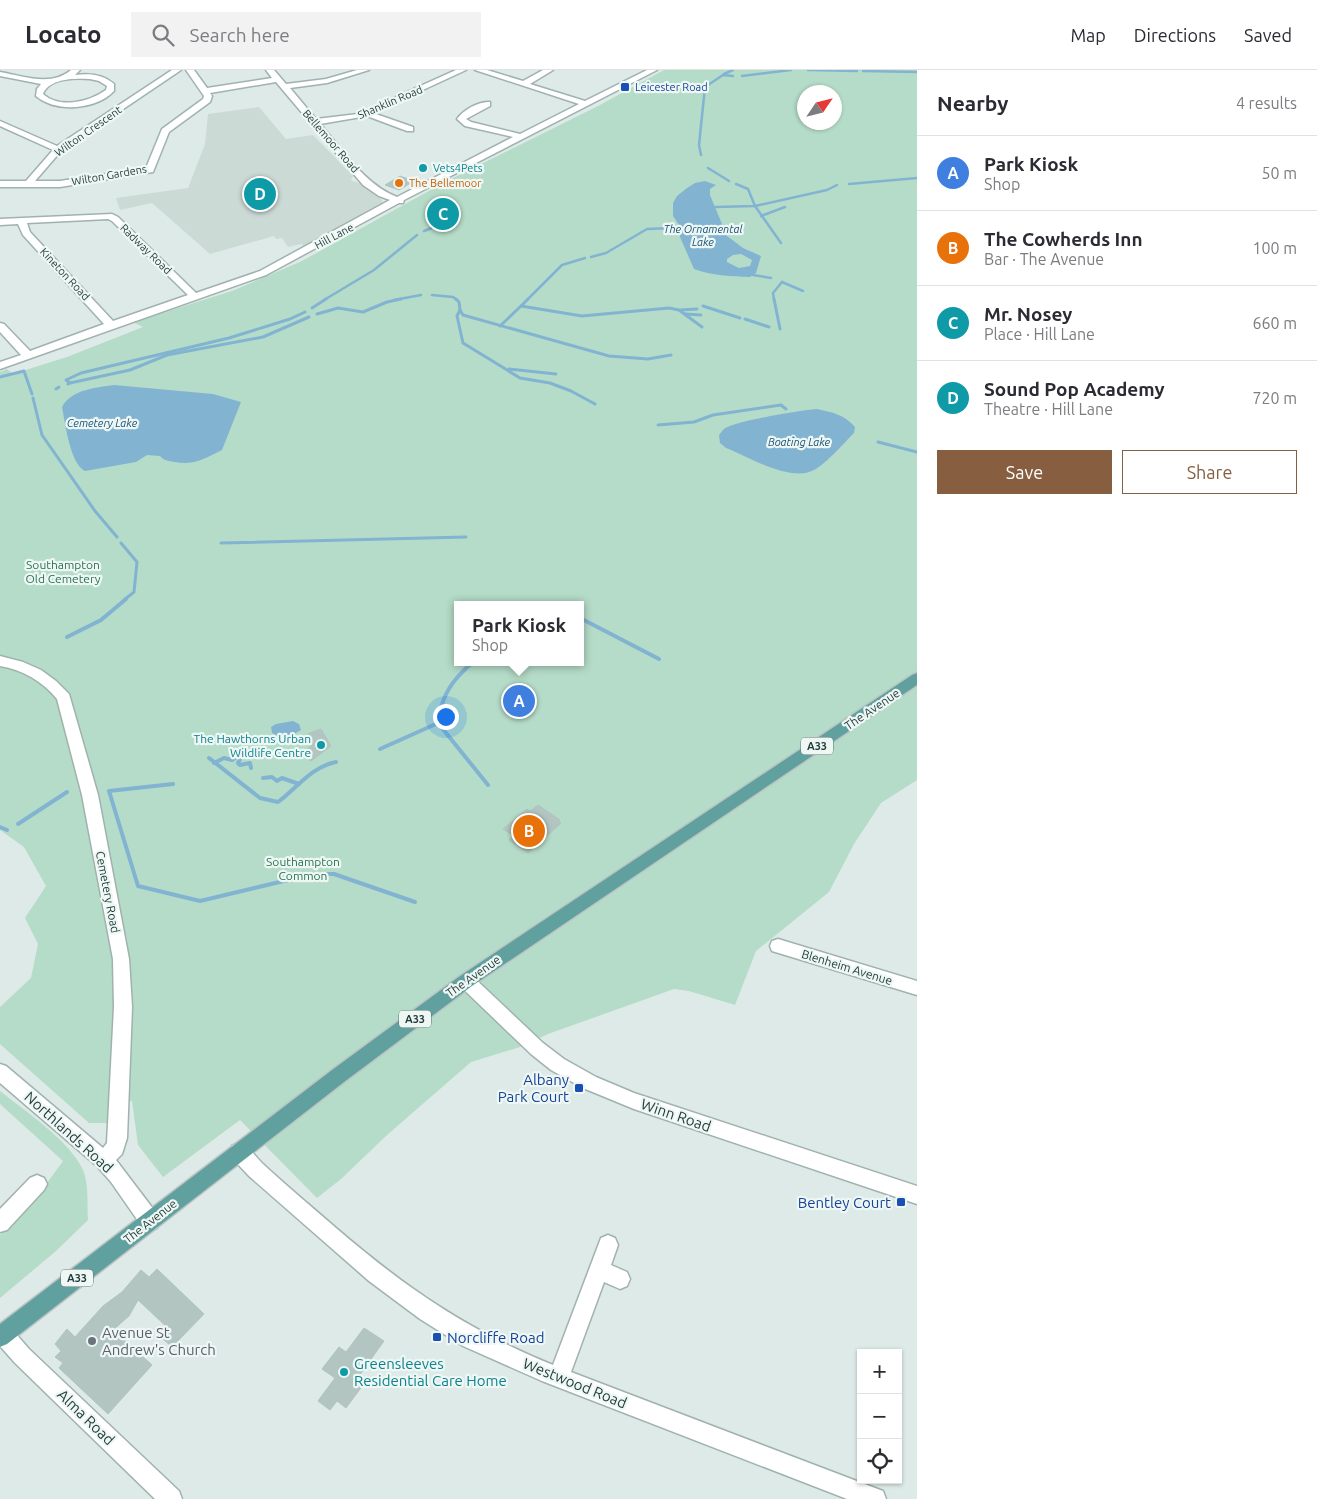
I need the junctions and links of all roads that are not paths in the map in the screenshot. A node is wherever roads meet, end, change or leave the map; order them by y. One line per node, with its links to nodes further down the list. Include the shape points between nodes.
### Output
1 (6, 70): 11 (street)
2 (76, 70): 12 (street)
3 (177, 70): 25 (street, Wilton Crescent)
4 (190, 70): 17 (street)
5 (270, 70): 13 (street, Bellemoor Road)
6 (365, 70): 16 (street, via 327,81)
7 (462, 70): 20 (street, Shanklin Road)
8 (479, 70): 15 (street)
9 (549, 70): 15 (street)
10 (653, 70): 18 (street, Hill Lane)
11 (0, 74): 14 (street)
12 (66, 78): 14 (street); 14 (street, via 100,78 108,82 110,91 97,100 60,104 39,94)
13 (278, 79): 16 (street, Bellemoor Road); 17 (street)
14 (47, 83)
15 (524, 84): 18 (street)
16 (284, 87): 21 (street, Bellemoor Road)
17 (205, 91): 26 (street, Wilton Gardens, via 207,100 165,131 150,170 60,184)
18 (586, 104): 24 (street, Hill Lane)
19 (481, 105): 24 (street, via 461,119 468,124)
20 (366, 113): 21 (street, Shanklin Road); 23 (street)
21 (314, 122): 28 (street, Bellemoor Road, via 371,187)
22 (0, 123): 25 (street)
23 (410, 129)
24 (520, 136): 28 (street, Hill Lane)
25 (58, 149): 26 (street, Wilton Crescent)
26 (28, 183): 27 (street)
27 (0, 184)
28 (400, 201): 31 (street, Hill Lane, via 263,274)
29 (0, 222): 30 (street, Radway Road)
30 (22, 222): 31 (street, Radway Road, via 112,218); 32 (street, Kineton Road, via 26,233)
31 (196, 297): 32 (street, Hill Lane)
32 (110, 325): 34 (street, Hill Lane)
33 (0, 326): 34 (street)
34 (27, 355): 35 (street, Hill Lane)
35 (0, 366)
36 (0, 662): 43 (street, Cemetery Road, via 30,671 55,686 64,697 90,795 121,959 123,1007 118,1138 115,1148)
37 (917, 678): 39 (main road, The Avenue / A33)
38 (778, 946): 40 (street, Blenheim Avenue)
39 (466, 981): 42 (main road, The Avenue / A33); 45 (street, Winn Road, via 547,1057 596,1085 634,1101)
40 (917, 988)
41 (0, 1072): 43 (street, Northlands Road)
42 (239, 1152): 46 (main road, The Avenue / A33); 52 (street, Westwood Road, via 398,1292 456,1330)
43 (104, 1160): 46 (street, Northlands Road)
44 (38, 1184): 47 (street)
45 (917, 1195)
46 (150, 1221): 51 (main road, The Avenue / A33)
47 (0, 1223)
48 (608, 1245): 49 (street)
49 (599, 1270): 50 (street); 52 (street)
50 (620, 1279)
51 (1, 1335): 53 (street, Alma Road)
52 (559, 1377): 54 (street, Westwood Road)
53 (171, 1499)
54 (875, 1499)

